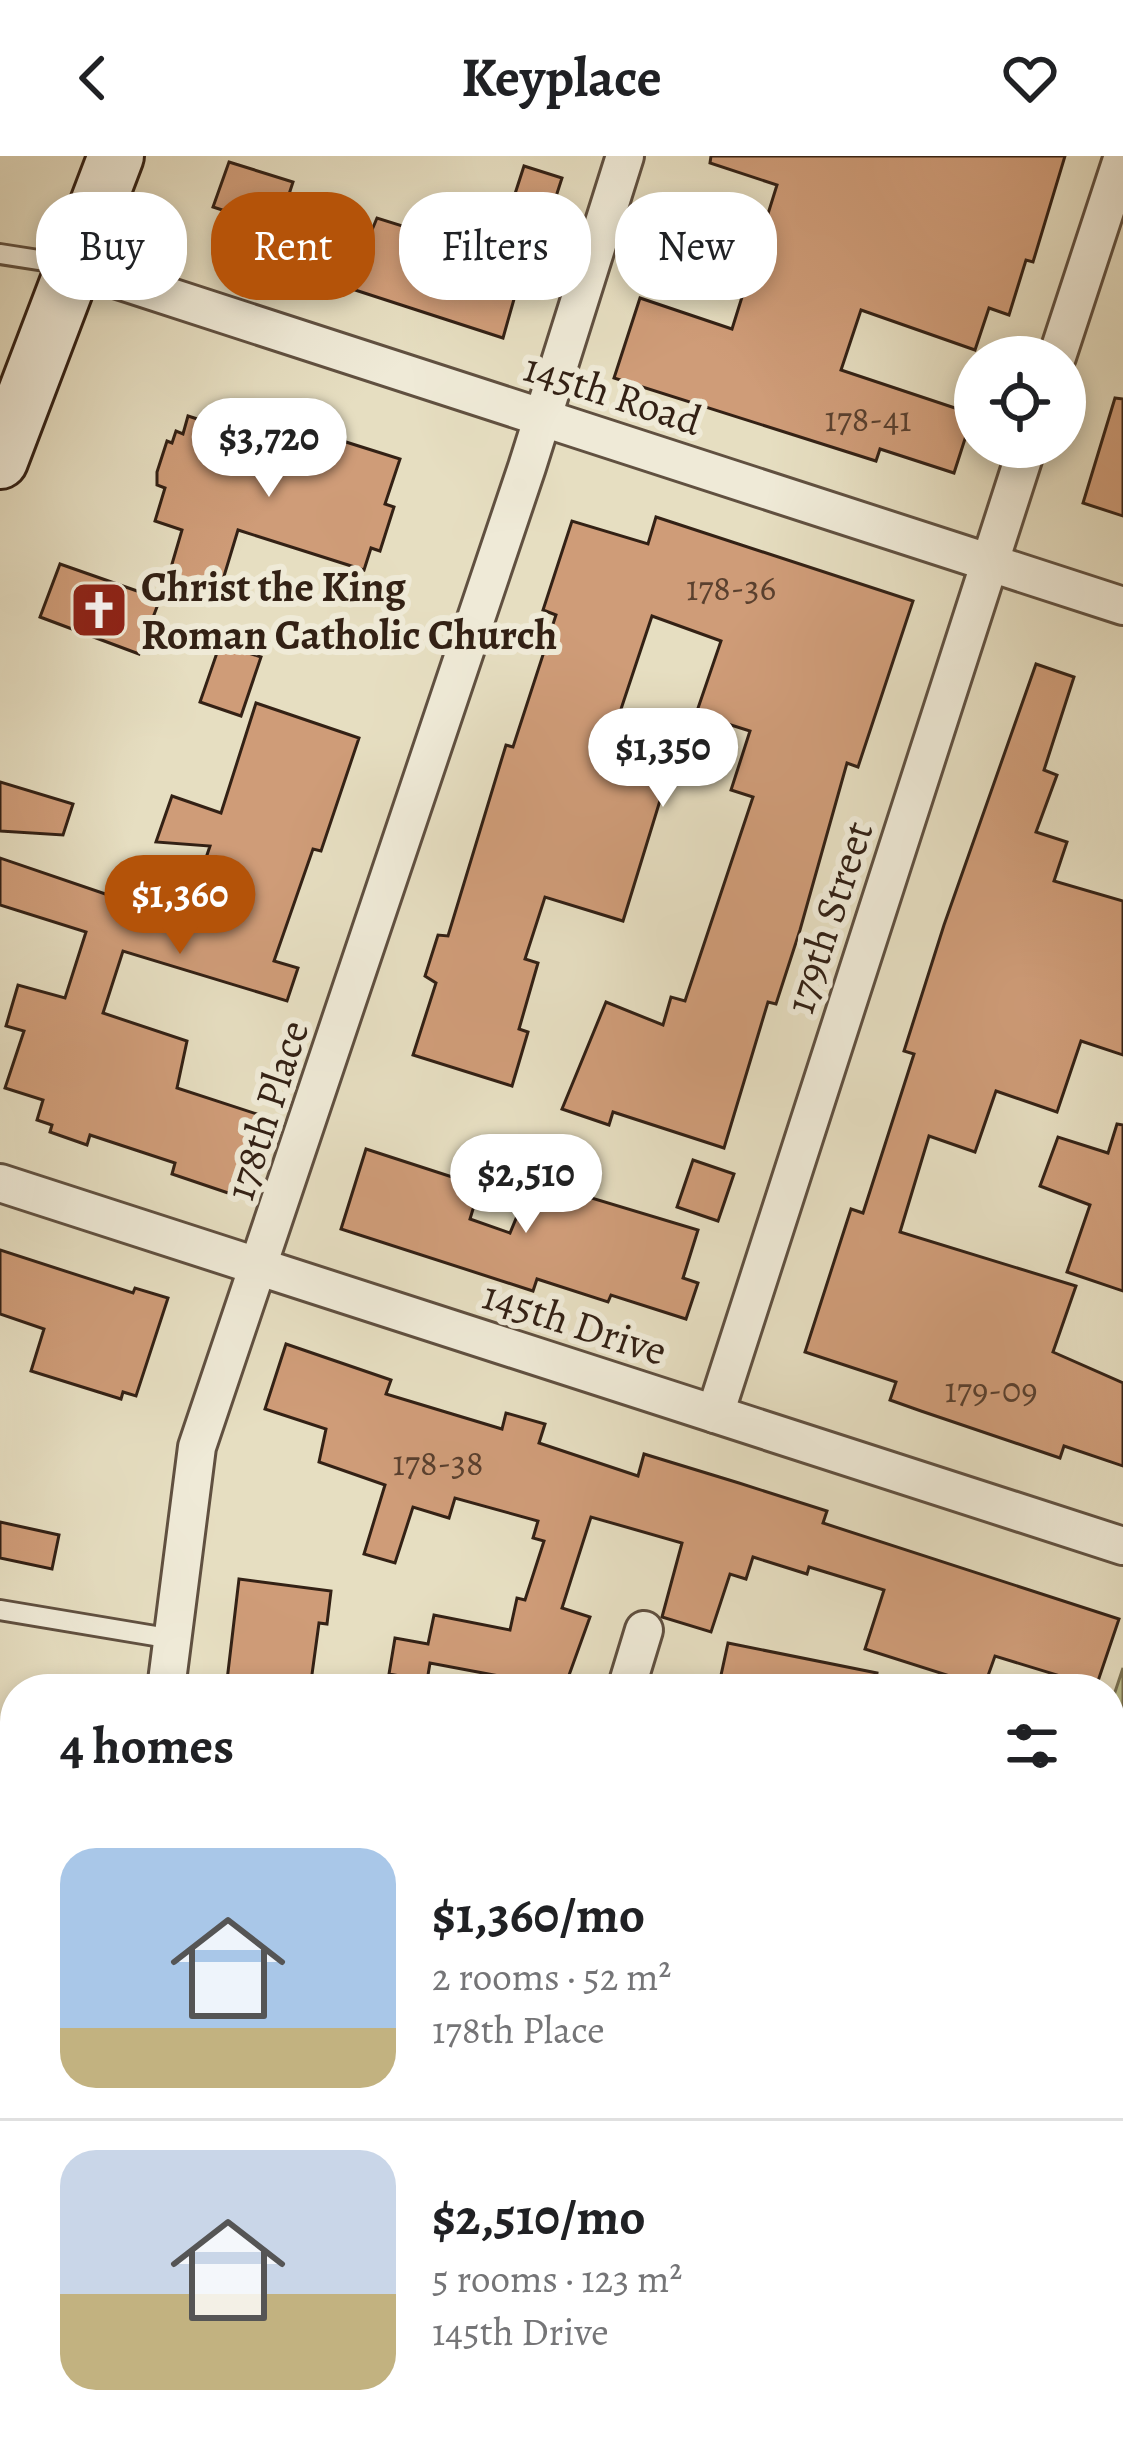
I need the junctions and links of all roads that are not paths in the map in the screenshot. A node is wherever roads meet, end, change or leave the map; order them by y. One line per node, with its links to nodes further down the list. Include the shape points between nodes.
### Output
1 (116, 156): 4 (main road)
2 (625, 156): 10 (street, 178th Place)
3 (1123, 156): 9 (street)
4 (103, 192)
5 (0, 254): 6 (lane)
6 (36, 260)
7 (62, 300): 11 (main road)
8 (180, 300): 10 (street, 145th Road)
9 (1064, 336)
10 (543, 418): 13 (street, 145th Road); 16 (street, 178th Place)
11 (0, 461)
12 (1020, 468): 13 (street, 179th Street)
13 (989, 562): 14 (street, 145th Road); 17 (street, 179th Street)
14 (1123, 606)
15 (0, 1183): 16 (street, 145th Drive)
16 (261, 1267): 17 (street, 145th Drive); 21 (street, 178th Place, via 197,1447)
17 (715, 1414): 18 (street, 145th Drive)
18 (1123, 1546)
19 (0, 1610): 21 (lane)
20 (644, 1630): 23 (street)
21 (172, 1639): 22 (street, 178th Place)
22 (168, 1674)
23 (631, 1674)

